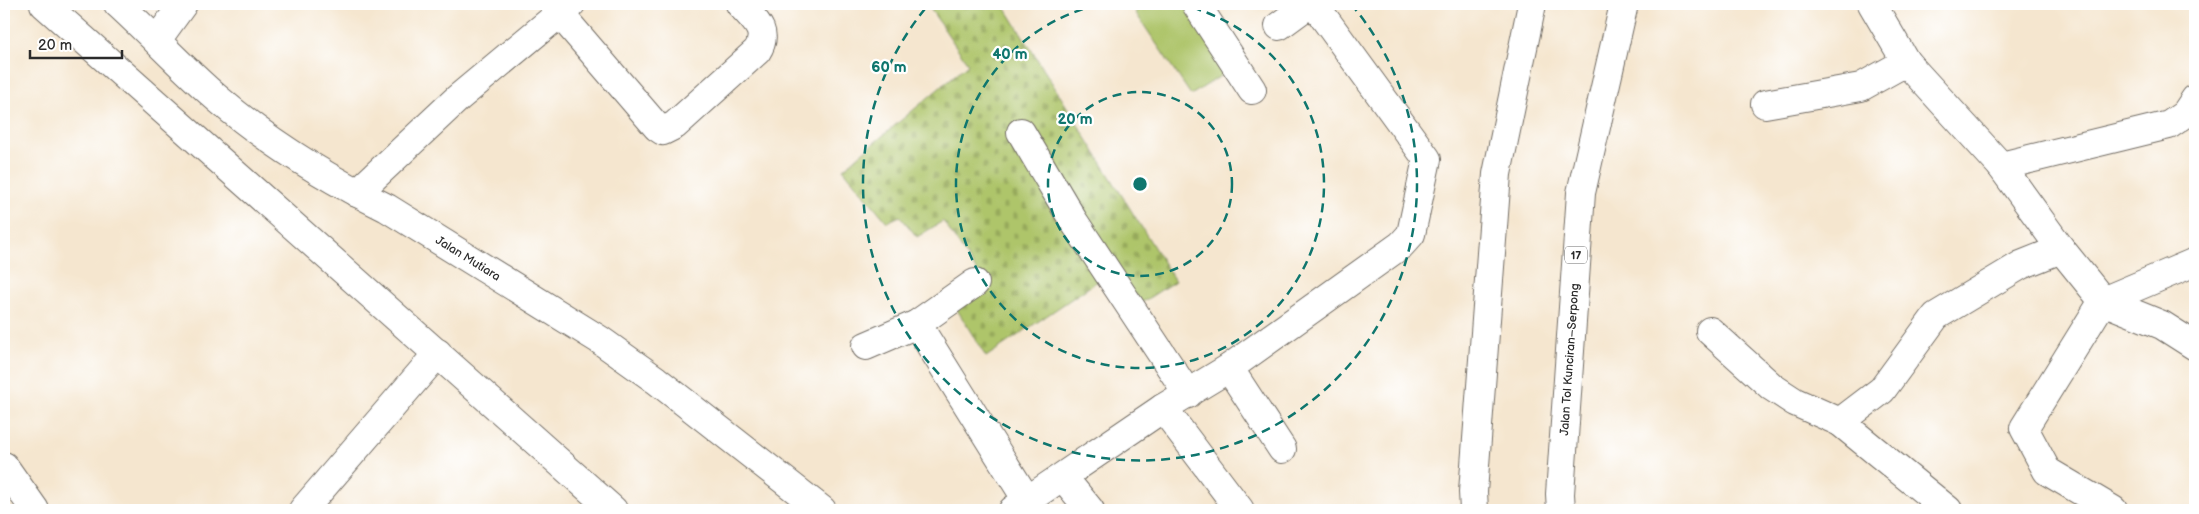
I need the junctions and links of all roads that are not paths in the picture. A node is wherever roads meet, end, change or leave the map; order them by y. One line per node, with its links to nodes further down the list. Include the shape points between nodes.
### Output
1 (44, 4): 29 (main road)
2 (118, 4): 13 (main road, Jalan Mutiara)
3 (183, 4): 13 (main road)
4 (740, 4): 11 (main road, via 762,32 763,42 675,125 663,131)
5 (1196, 4): 15 (main road)
6 (1308, 4): 12 (main road)
7 (1314, 4): 30 (main road, via 1427,159 1411,234 1401,245)
8 (1532, 4): 44 (main road, via 1497,174)
9 (1624, 4): 45 (main road, Jalan Tol Kunciran–Serpong / 17, via 1581,193)
10 (1872, 4): 14 (main road)
11 (566, 9): 20 (main road, via 458,98)
12 (1279, 26)
13 (157, 40): 20 (main road, Jalan Mutiara, via 219,100 256,128)
14 (1906, 62): 17 (main road, via 1861,87); 19 (main road)
15 (1252, 90)
16 (2195, 99): 19 (main road, via 2185,114 2169,125)
17 (1765, 104)
18 (1021, 132): 31 (main road, via 1073,220)
19 (2002, 166): 21 (main road)
20 (357, 193): 41 (main road, Jalan Mutiara, via 388,208 600,340)
21 (2061, 249): 24 (main road); 33 (main road, via 2021,265 1936,316 1882,390)
22 (2195, 262): 24 (main road)
23 (975, 284): 25 (main road)
24 (2103, 301): 28 (main road, via 2162,325); 47 (main road, via 2024,428 2047,471)
25 (918, 324): 27 (main road); 37 (main road)
26 (1710, 331): 33 (main road, via 1772,387)
27 (866, 346)
28 (2195, 346)
29 (438, 353): 39 (main road); 40 (main road)
30 (1229, 368): 31 (main road); 34 (main road)
31 (1188, 394): 32 (main road)
32 (1163, 408): 36 (main road); 43 (main road)
33 (1840, 422): 46 (main road)
34 (1282, 449)
35 (4, 466): 38 (main road)
36 (1063, 477): 37 (main road); 42 (main road)
37 (1020, 505)
38 (35, 510)
39 (303, 510)
40 (613, 510)
41 (822, 510)
42 (1090, 510)
43 (1240, 510)
44 (1474, 510)
45 (1561, 510)
46 (1948, 510)
47 (2113, 510)

